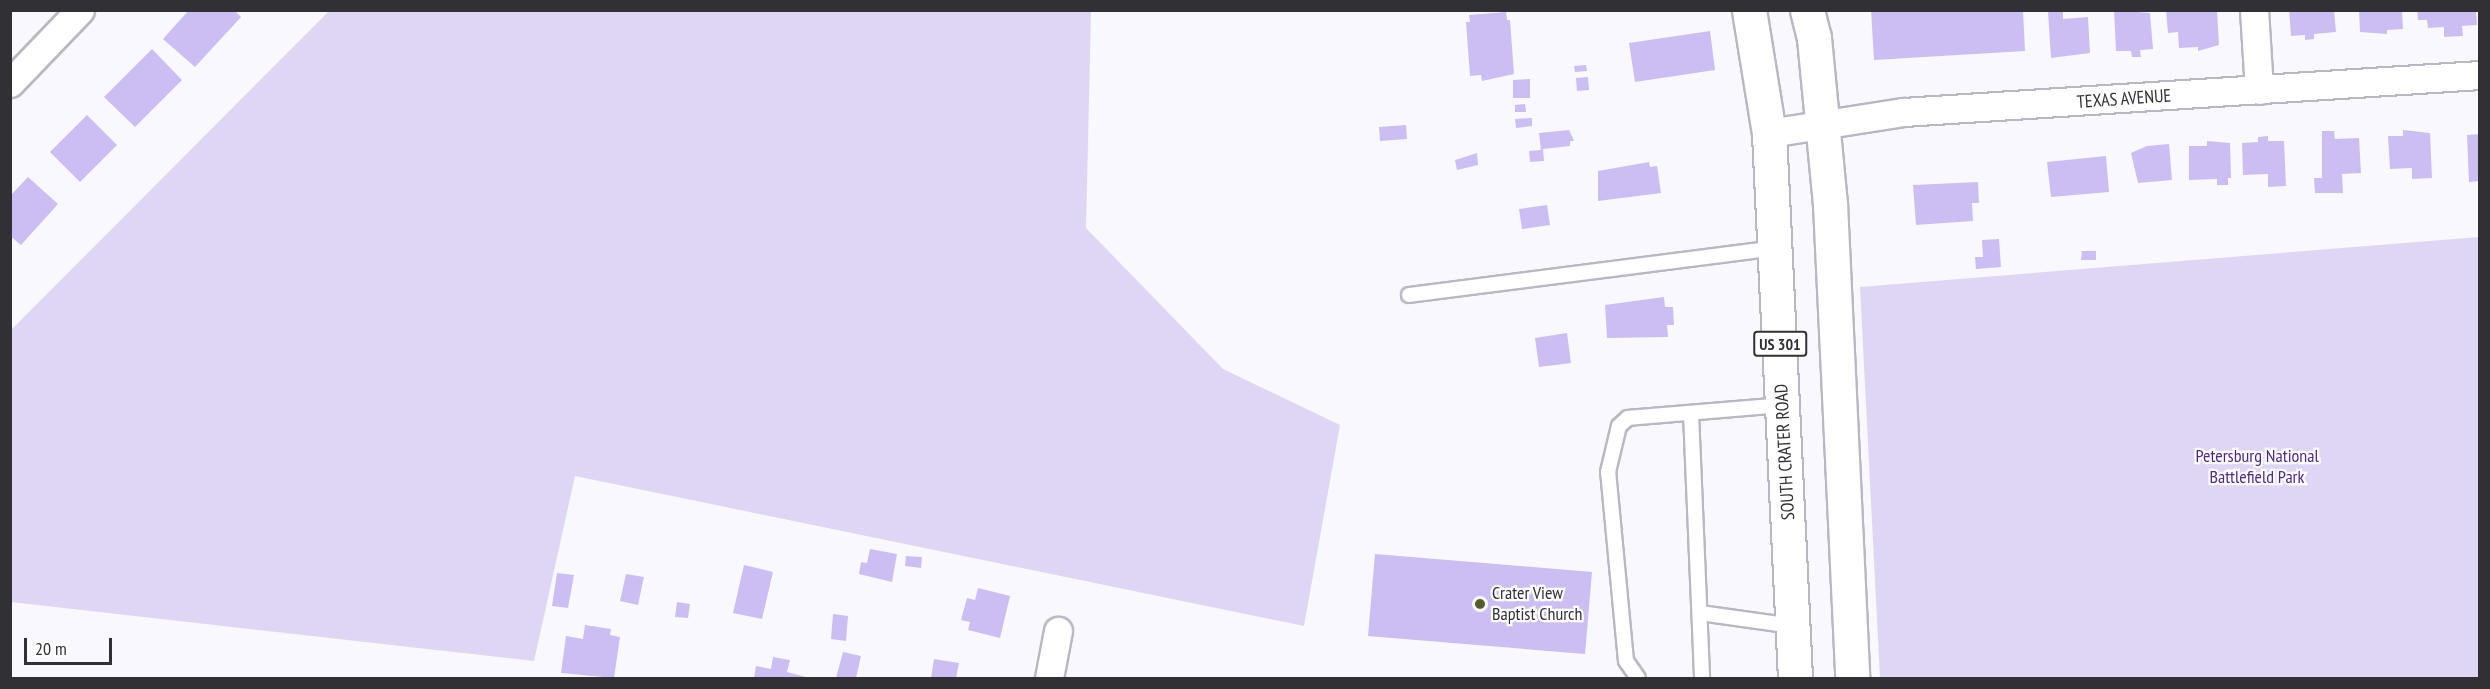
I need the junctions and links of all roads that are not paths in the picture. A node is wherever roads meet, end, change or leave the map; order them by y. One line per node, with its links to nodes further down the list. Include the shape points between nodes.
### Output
1 (1749, 10): 9 (main road, SOUTH CRATER ROAD / US 301)
2 (1807, 10): 8 (main road)
3 (2254, 10): 7 (street)
4 (64, 16): 6 (street)
5 (2480, 75): 7 (street, TEXAS AVENUE)
6 (10, 83)
7 (2259, 90): 8 (street, TEXAS AVENUE, via 1903,112)
8 (1824, 122): 9 (street, TEXAS AVENUE); 21 (main road)
9 (1769, 133): 10 (main road, SOUTH CRATER ROAD / US 301)
10 (1775, 248): 11 (lane); 12 (main road, SOUTH CRATER ROAD / US 301)
11 (1409, 295)
12 (1783, 405): 13 (lane); 15 (main road, SOUTH CRATER ROAD / US 301)
13 (1691, 413): 14 (lane); 18 (lane, via 1628,418 1619,426 1608,472 1626,661)
14 (1700, 613): 15 (lane); 19 (lane)
15 (1793, 626): 20 (main road, SOUTH CRATER ROAD / US 301)
16 (1058, 631): 17 (street)
17 (1049, 678)
18 (1638, 678)
19 (1702, 678)
20 (1796, 678)
21 (1852, 678)

